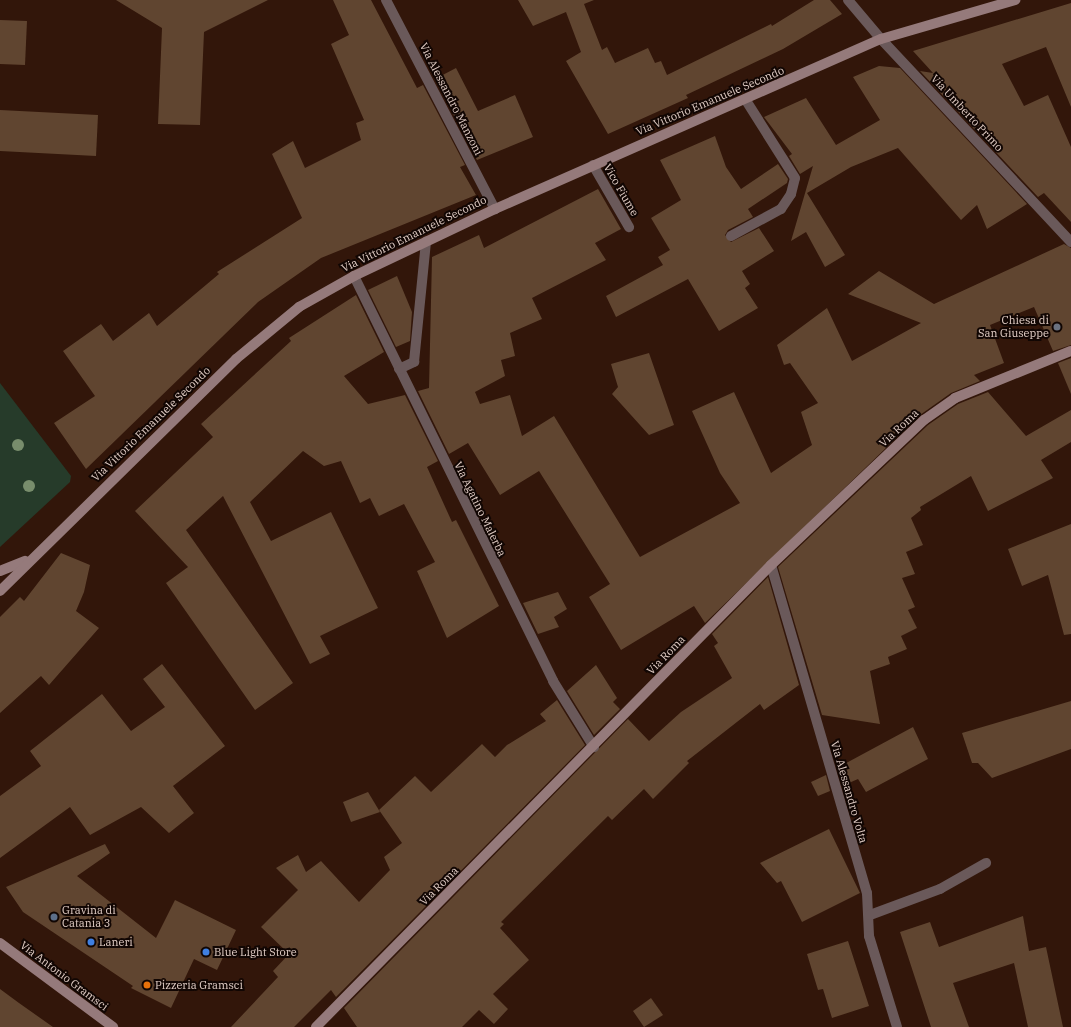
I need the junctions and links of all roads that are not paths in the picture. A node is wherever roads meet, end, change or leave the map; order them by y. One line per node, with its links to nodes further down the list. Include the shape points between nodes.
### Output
1 (386, 0): 7 (street, Via Alessandro Manzoni)
2 (848, 0): 4 (street, Via Umberto Primo)
3 (1015, 0): 4 (main road, Via Vittorio Emanuele Secondo)
4 (881, 39): 5 (main road, Via Vittorio Emanuele Secondo); 11 (street, Via Umberto Primo)
5 (745, 99): 6 (main road, Via Vittorio Emanuele Secondo); 9 (street, via 795,178 791,194 781,209)
6 (593, 165): 7 (main road, Via Vittorio Emanuele Secondo); 8 (street, Vico Fiume)
7 (495, 209): 10 (main road, Via Vittorio Emanuele Secondo)
8 (629, 228)
9 (731, 236)
10 (426, 242): 12 (main road, Via Vittorio Emanuele Secondo); 14 (street, via 414,362)
11 (1071, 242)
12 (354, 276): 14 (street, Via Agatino Malerba); 15 (main road, Via Vittorio Emanuele Secondo, via 299,307 236,359)
13 (1071, 351): 16 (main road, Via Roma, via 940,407)
14 (399, 369): 19 (street, Via Agatino Malerba, via 552,681)
15 (29, 560): 17 (main road); 18 (main road, Via Vittorio Emanuele Secondo)
16 (771, 565): 19 (main road, Via Roma); 21 (street, Via Alessandro Volta, via 867,893)
17 (0, 571)
18 (0, 591)
19 (594, 747): 24 (main road, Via Roma)
20 (986, 863): 21 (street, via 940,889)
21 (870, 915): 25 (street, Via Alessandro Volta, via 869,936)
22 (0, 943): 23 (main road, Via Antonio Gramsci)
23 (113, 1027)
24 (316, 1027)
25 (897, 1027)

